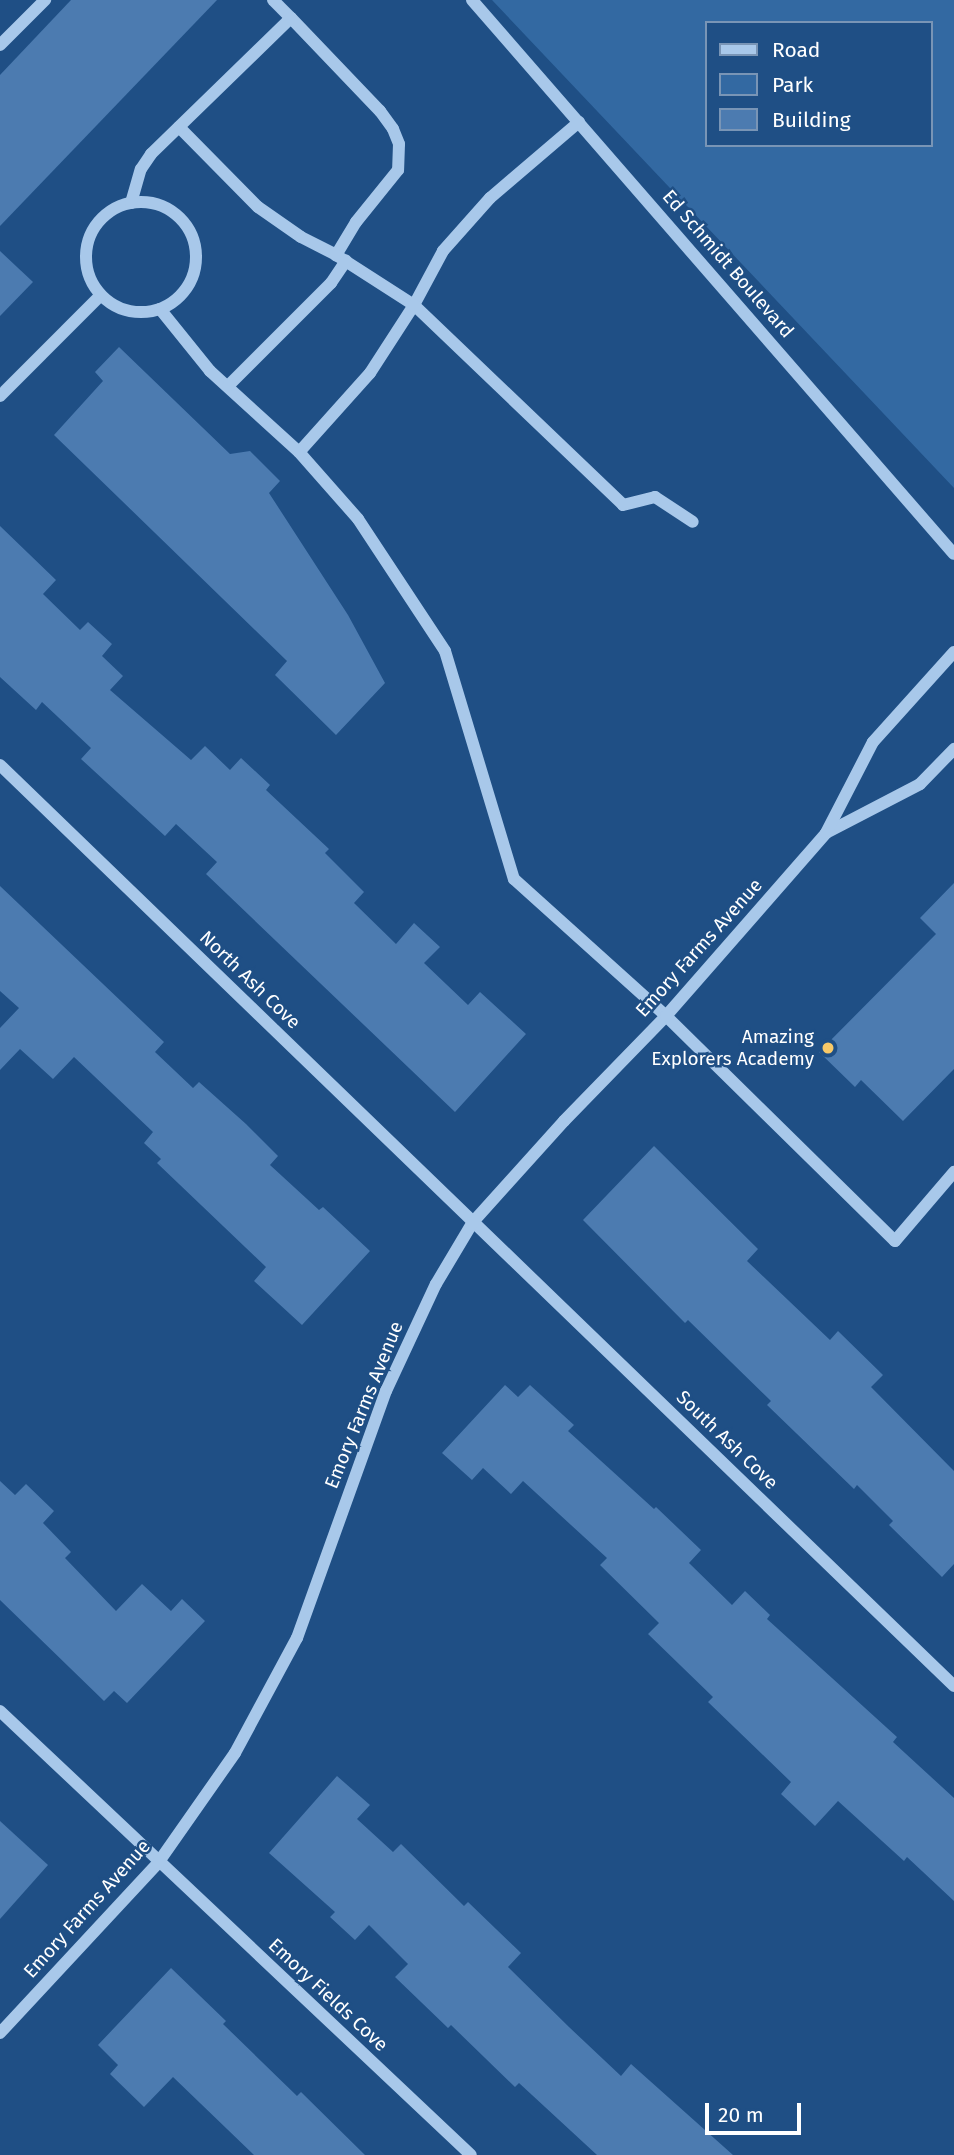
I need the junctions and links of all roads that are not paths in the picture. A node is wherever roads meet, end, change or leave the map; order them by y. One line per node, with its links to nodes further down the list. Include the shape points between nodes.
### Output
1 (45, 0): 5 (street)
2 (273, 0): 4 (street)
3 (472, 0): 6 (street, Ed Schmidt Boulevard)
4 (291, 18): 7 (street); 9 (street, via 380,111 399,144 398,170 356,222)
5 (0, 45)
6 (579, 122): 11 (street, via 490,198 443,251); 17 (street, Ed Schmidt Boulevard)
7 (179, 127): 8 (street, via 141,169); 9 (street, via 258,207)
8 (131, 203): 10 (street, via 107,214 94,227 87,244 90,280); 12 (street, via 159,204 176,213 195,243 193,280 183,295)
9 (341, 258): 11 (street); 13 (street, via 331,283)
10 (100, 296): 12 (street, via 132,313); 14 (street)
11 (414, 305): 15 (street, via 370,373); 16 (street, via 623,505 655,497)
12 (160, 310): 13 (street)
13 (228, 386): 15 (street)
14 (0, 396)
15 (299, 452): 22 (street, via 358,519 445,651 514,879)
16 (693, 522)
17 (954, 554)
18 (954, 652): 21 (street, Emory Farms Avenue, via 873,742)
19 (954, 749): 21 (street, Emory Farms Avenue, via 919,784)
20 (0, 765): 24 (street, North Ash Cove)
21 (826, 833): 22 (street, Emory Farms Avenue)
22 (666, 1016): 23 (street, via 895,1241); 24 (street, Emory Farms Avenue)
23 (954, 1172)
24 (473, 1222): 25 (street, South Ash Cove); 27 (street, Emory Farms Avenue, via 436,1284 386,1391 297,1638 235,1753)
25 (954, 1686)
26 (0, 1711): 27 (street, Emory Fields Cove)
27 (158, 1863): 28 (street, Emory Farms Avenue); 29 (street, Emory Fields Cove)
28 (0, 2032)
29 (471, 2155)

